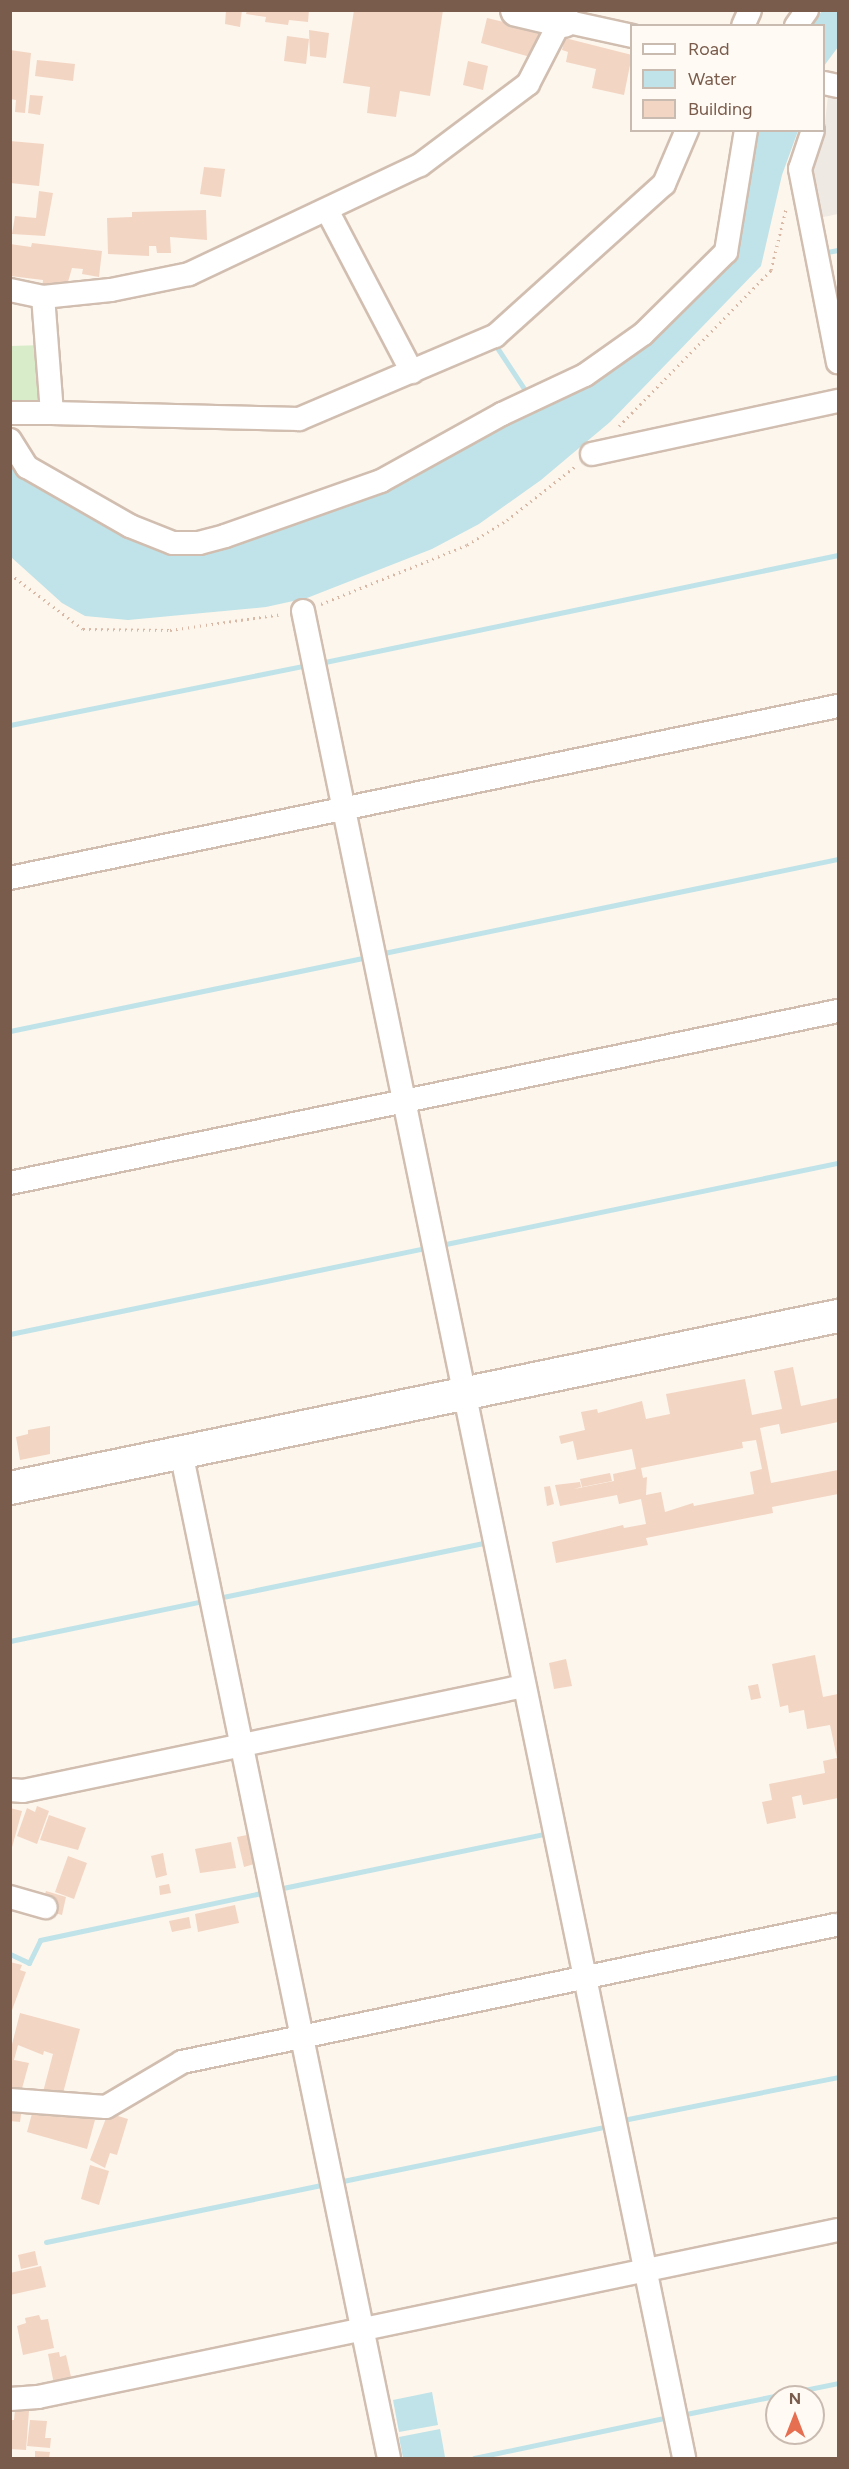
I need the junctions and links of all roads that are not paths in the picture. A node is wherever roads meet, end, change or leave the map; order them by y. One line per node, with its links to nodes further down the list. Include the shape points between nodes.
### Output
1 (517, 10): 4 (street)
2 (750, 10): 5 (street)
3 (807, 10): 6 (street)
4 (565, 16): 7 (street); 11 (street, via 528,84 420,165)
5 (744, 24)
6 (797, 24)
7 (630, 35)
8 (686, 132): 15 (street, via 664,184 495,336)
9 (746, 132): 19 (street, via 726,252 643,334 585,375 502,414 381,481 225,536 199,543 172,543 130,526 27,468)
10 (812, 132): 14 (street, via 800,169)
11 (327, 210): 13 (street, via 189,274 111,290); 15 (street)
12 (10, 290): 13 (street)
13 (43, 297): 18 (street)
14 (838, 362)
15 (412, 372): 18 (street, via 299,419)
16 (838, 401): 20 (street)
17 (10, 413): 18 (street)
18 (52, 413)
19 (10, 440)
20 (591, 454)
21 (303, 610): 23 (street)
22 (838, 706): 23 (street)
23 (342, 810): 24 (street); 26 (street)
24 (10, 878)
25 (838, 1011): 26 (street)
26 (402, 1101): 27 (street); 29 (street, via 460,1367)
27 (10, 1182)
28 (838, 1316): 29 (street)
29 (462, 1394): 30 (street); 32 (street)
30 (181, 1452): 31 (street); 33 (street)
31 (10, 1488)
32 (524, 1686): 33 (street); 38 (street)
33 (242, 1744): 34 (street, via 23,1791); 39 (street)
34 (10, 1790)
35 (10, 1897): 36 (street)
36 (46, 1907)
37 (835, 1925): 38 (street)
38 (586, 1977): 39 (street); 42 (street)
39 (303, 2036): 40 (street, via 182,2062 106,2107); 43 (street)
40 (10, 2100)
41 (838, 2230): 42 (street)
42 (646, 2270): 43 (street); 46 (street)
43 (362, 2329): 44 (street, via 38,2397); 45 (street)
44 (10, 2399)
45 (389, 2458)
46 (684, 2458)

